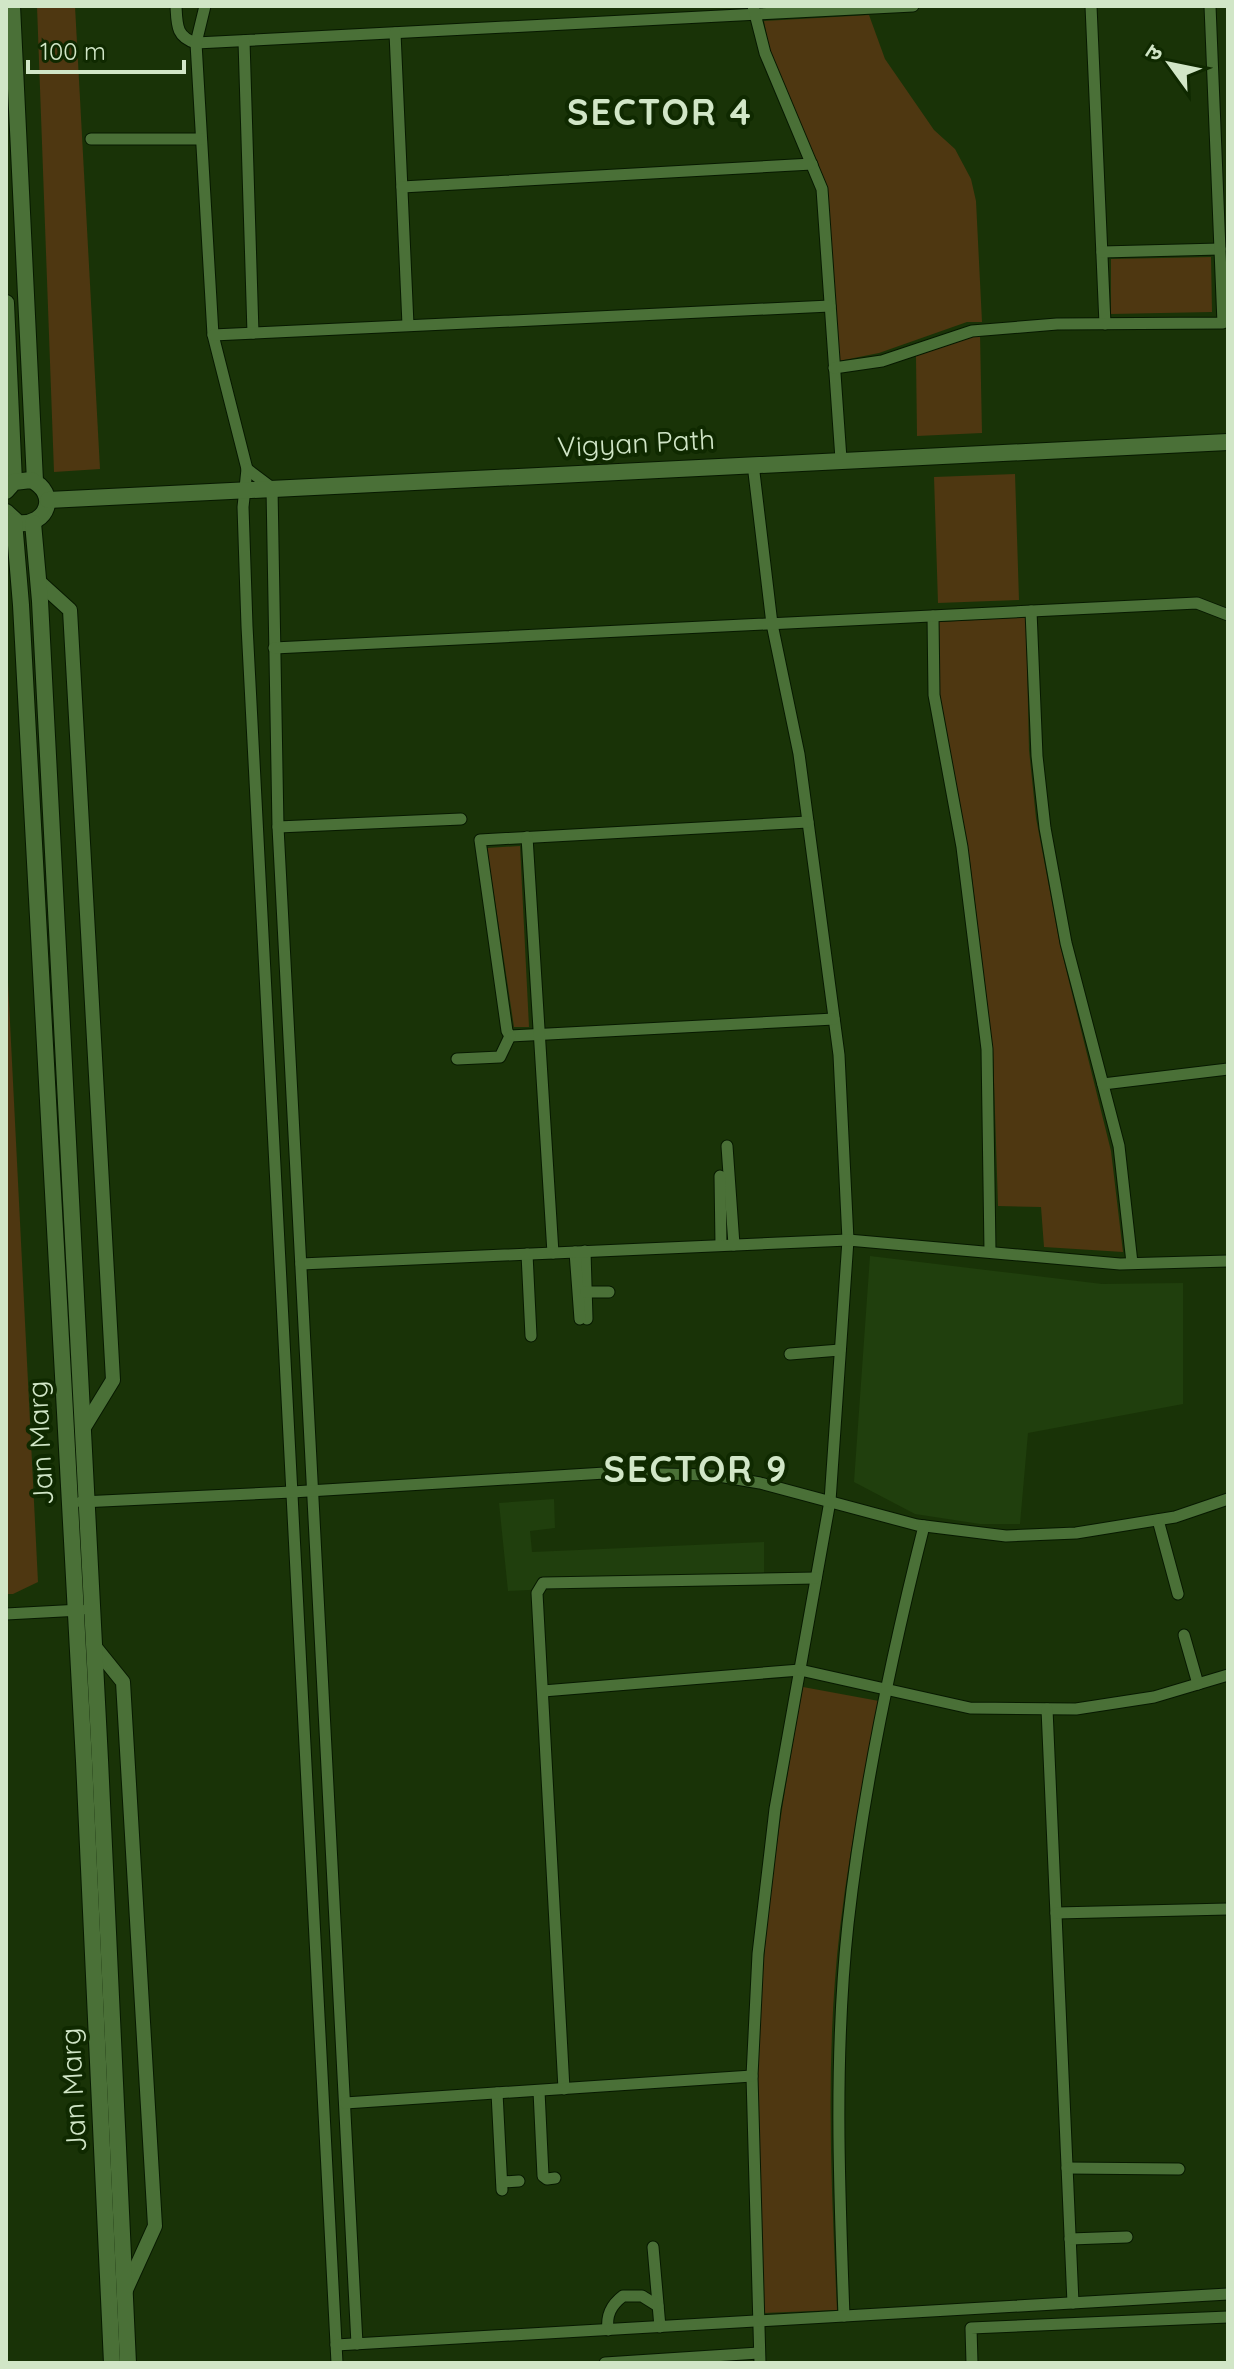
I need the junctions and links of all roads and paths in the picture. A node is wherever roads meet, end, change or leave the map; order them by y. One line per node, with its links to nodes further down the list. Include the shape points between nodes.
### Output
1 (12, 6): 28 (main road)
2 (176, 6): 10 (street, via 179,34)
3 (205, 6): 10 (street)
4 (913, 6): 7 (street)
5 (1091, 6): 16 (street)
6 (1210, 6): 15 (street)
7 (754, 10): 8 (street); 13 (street, via 765,53)
8 (395, 33): 9 (street); 14 (street)
9 (244, 41): 10 (street); 21 (street)
10 (196, 43): 12 (street)
11 (91, 139): 12 (street)
12 (201, 139): 22 (street)
13 (812, 164): 14 (street); 18 (street, via 822,189)
14 (402, 187): 20 (street)
15 (1220, 249): 16 (street); 19 (street, via 1223,323)
16 (1102, 252): 19 (street)
17 (6, 303): 29 (main road)
18 (830, 306): 20 (street); 23 (street)
19 (1105, 324): 23 (street, via 972,331 882,361)
20 (408, 325): 21 (street)
21 (253, 333): 22 (street)
22 (213, 335): 27 (street)
23 (834, 368): 25 (street)
24 (1228, 442): 25 (main road, Vigyan Path)
25 (841, 459): 26 (main road, Vigyan Path)
26 (753, 464): 31 (main road, Vigyan Path); 39 (street)
27 (247, 469): 30 (street); 31 (street)
28 (35, 481): 29 (main road, via 23,479); 32 (main road)
29 (10, 486)
30 (243, 488): 31 (main road, Vigyan Path); 32 (main road, Vigyan Path); 70 (street)
31 (272, 488): 40 (street)
32 (48, 500): 34 (main road)
33 (10, 516): 34 (main road); 73 (main road, Jan Marg, via 21,605)
34 (33, 523): 35 (main road, Jan Marg)
35 (38, 581): 68 (main road, Jan Marg); 68 (street, via 70,610 113,1380)
36 (1031, 611): 37 (street, via 1197,603); 38 (street); 50 (street, via 1045,828 1066,943)
37 (1228, 615)
38 (933, 616): 39 (street); 57 (street, via 934,695 962,847 987,1049)
39 (772, 624): 40 (street); 42 (street)
40 (274, 648): 43 (street)
41 (461, 819): 43 (street)
42 (808, 822): 44 (street); 45 (street)
43 (278, 827): 62 (street)
44 (527, 837): 46 (street, via 480,840); 47 (street)
45 (834, 1019): 47 (street); 53 (street)
46 (510, 1036): 47 (street); 48 (street, via 500,1057)
47 (541, 1036): 58 (street)
48 (457, 1059)
49 (1228, 1069): 50 (street)
50 (1103, 1084): 61 (street, via 1119,1146)
51 (727, 1146): 55 (street)
52 (720, 1176): 54 (street)
53 (848, 1240): 55 (street); 57 (street); 66 (street)
54 (721, 1245): 55 (street); 56 (street)
55 (734, 1245)
56 (580, 1251): 58 (street); 63 (street); 63 (street, via 584,1319)
57 (990, 1251): 61 (street)
58 (553, 1253): 59 (street)
59 (527, 1254): 62 (street); 65 (street)
60 (1228, 1261): 61 (street)
61 (1132, 1263)
62 (301, 1264): 69 (street)
63 (586, 1292): 64 (street)
64 (609, 1292)
65 (531, 1336)
66 (840, 1350): 67 (street); 72 (street)
67 (790, 1354)
68 (83, 1429): 73 (main road, Jan Marg)
69 (313, 1491): 70 (street); 72 (street, via 605,1473 713,1475); 94 (street)
70 (292, 1492): 73 (street); 112 (street)
71 (1228, 1499): 74 (street)
72 (830, 1501): 75 (street); 76 (street)
73 (78, 1502): 78 (main road, Jan Marg)
74 (1158, 1520): 75 (street, via 1076,1533 1006,1536); 77 (street)
75 (924, 1526): 86 (street)
76 (816, 1578): 82 (street); 85 (street, via 543,1583 537,1593)
77 (1178, 1594)
78 (84, 1610): 79 (street); 81 (main road, Jan Marg); 114 (main road, Jan Marg)
79 (6, 1614)
80 (1184, 1635): 84 (street)
81 (94, 1646): 102 (main road, Jan Marg); 102 (street, via 123,1682 155,2226)
82 (800, 1670): 85 (street); 86 (street); 90 (street, via 775,1809 758,1954)
83 (1228, 1675): 84 (street)
84 (1198, 1684): 87 (street, via 1139,1699)
85 (543, 1691): 91 (street)
86 (886, 1691): 87 (street, via 970,1708); 106 (street, via 868,1784 845,1968 837,2134)
87 (1047, 1709): 89 (street)
88 (1228, 1909): 89 (street)
89 (1056, 1913): 95 (street)
90 (752, 2076): 91 (street); 108 (street)
91 (564, 2089): 92 (street)
92 (539, 2091): 93 (street); 97 (street, via 543,2176)
93 (497, 2093): 94 (street); 98 (street, via 502,2186)
94 (345, 2103): 111 (street)
95 (1067, 2168): 96 (street); 100 (street)
96 (1179, 2169)
97 (555, 2178)
98 (519, 2181)
99 (1127, 2237): 100 (street)
100 (1070, 2239): 104 (street)
101 (653, 2247): 105 (street)
102 (125, 2293): 115 (main road, Jan Marg)
103 (1228, 2294): 104 (street)
104 (1073, 2303): 106 (street)
105 (658, 2306): 109 (street); 110 (street, via 642,2296 623,2296 611,2308)
106 (844, 2316): 108 (street)
107 (1228, 2317): 118 (street, via 971,2328)
108 (757, 2321): 109 (street); 113 (street)
109 (660, 2327): 110 (street)
110 (608, 2330): 111 (street)
111 (357, 2344): 112 (street)
112 (336, 2345): 116 (street)
113 (759, 2358): 117 (street)
114 (112, 2363)
115 (128, 2363)
116 (337, 2363)
117 (605, 2363)
118 (972, 2363)

